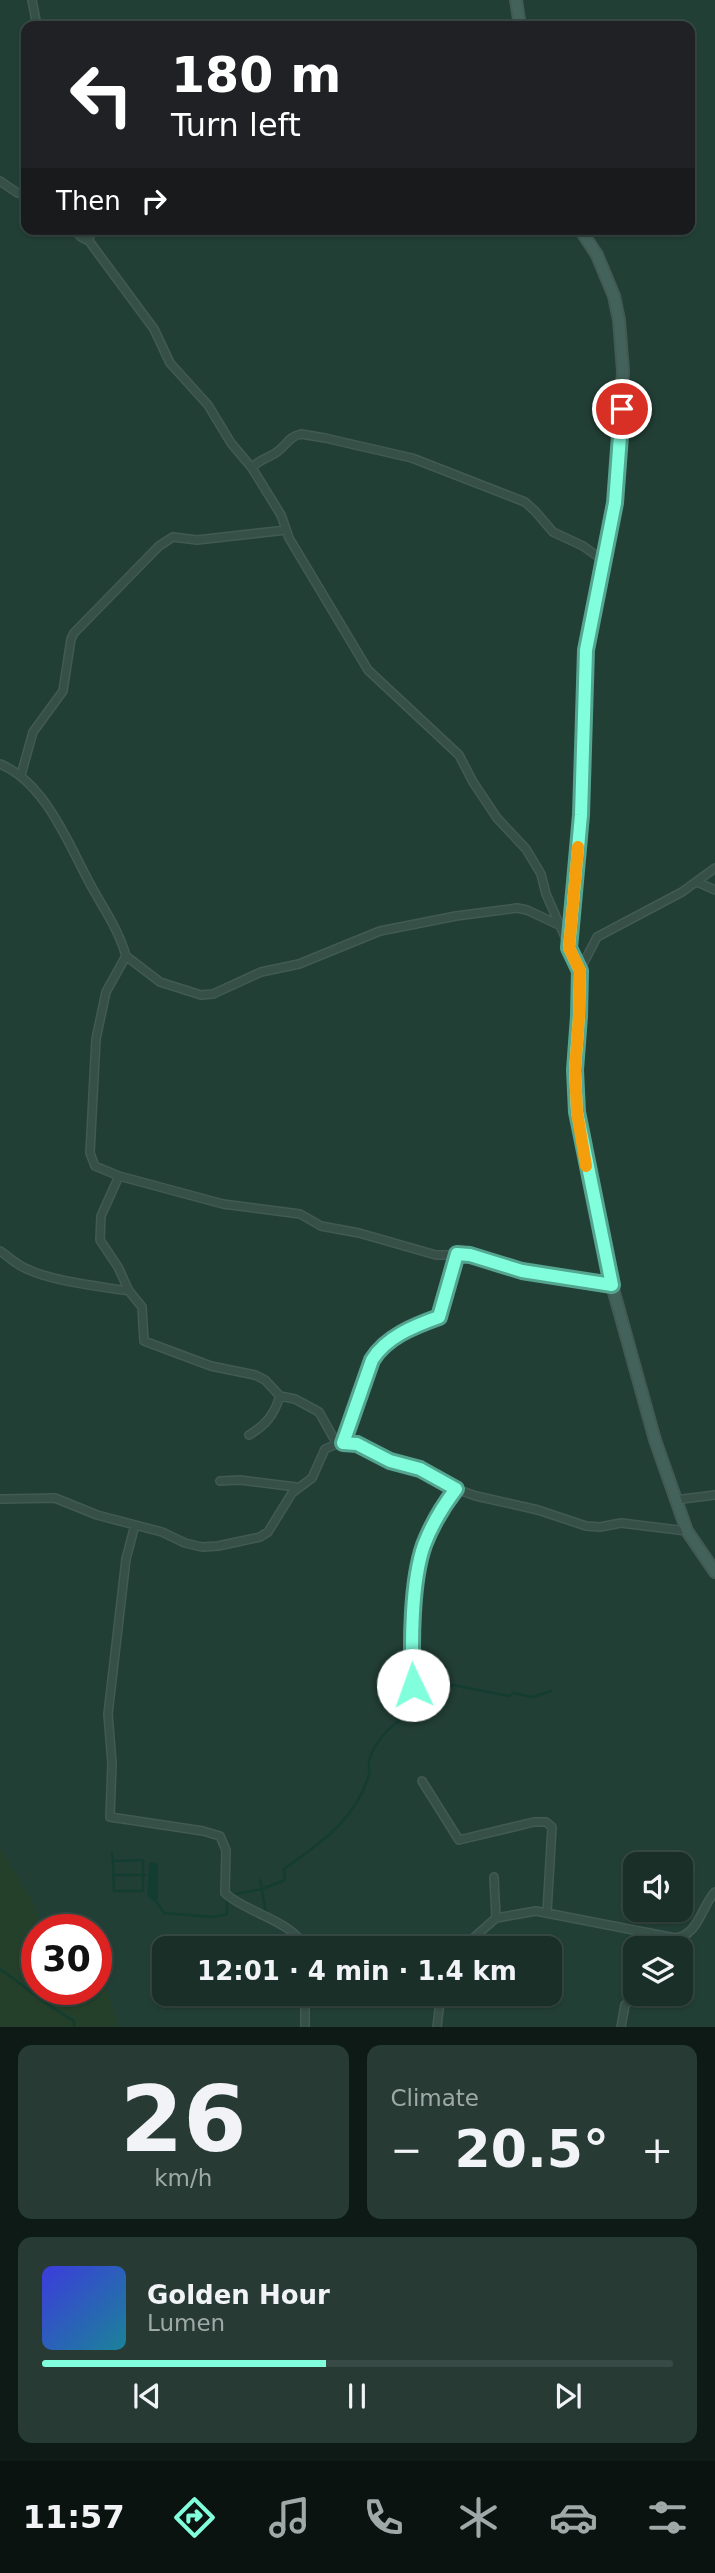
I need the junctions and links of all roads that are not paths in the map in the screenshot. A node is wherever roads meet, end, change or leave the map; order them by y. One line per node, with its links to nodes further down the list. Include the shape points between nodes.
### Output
1 (32, 0): 3 (street)
2 (516, 0): 4 (street)
3 (36, 21)
4 (519, 21)
5 (0, 181): 6 (street)
6 (21, 194)
7 (79, 235): 10 (street)
8 (90, 235): 10 (street)
9 (584, 235): 13 (street, via 614,296 622,358 618,474)
10 (89, 241): 11 (street, via 154,329 170,363 208,405)
11 (252, 468): 12 (street); 13 (street, via 301,434 412,458 525,502 552,532)
12 (286, 530): 15 (street, via 197,540 173,537 159,546 74,633 63,691 33,732); 19 (street, via 368,670 459,755 497,818 526,849 541,874)
13 (604, 561): 20 (street, via 586,650 581,815)
14 (0, 764): 15 (street)
15 (21, 775): 21 (street, via 66,837)
16 (715, 868): 17 (street)
17 (697, 882): 18 (street); 22 (street, via 597,937)
18 (715, 890)
19 (559, 925): 20 (street); 21 (street, via 517,908 428,920 380,931 299,964 261,972 201,995 160,982)
20 (569, 948): 22 (street)
21 (126, 956): 23 (street, via 106,992 96,1039 91,1117 91,1160)
22 (580, 971): 26 (street, via 577,1112)
23 (119, 1176): 25 (street, via 223,1204 300,1213 321,1226 436,1255); 27 (street, via 100,1216 99,1231)
24 (0, 1251): 27 (street, via 34,1272)
25 (457, 1254): 26 (street, via 522,1271); 30 (street, via 439,1317 379,1348)
26 (612, 1285): 36 (street)
27 (128, 1291): 28 (street, via 142,1307 144,1341 219,1368 255,1375)
28 (280, 1396): 29 (street, via 271,1418); 30 (street, via 319,1412)
29 (249, 1435)
30 (340, 1444): 32 (street, via 326,1449 313,1478); 33 (street, via 357,1444)
31 (220, 1481): 32 (street)
32 (296, 1487): 37 (street, via 261,1537 202,1547)
33 (456, 1489): 38 (street, via 586,1526 621,1523); 40 (street, via 440,1509 424,1546 412,1641 413,1685)
34 (715, 1495): 36 (street)
35 (0, 1499): 37 (street, via 55,1498)
36 (674, 1501): 38 (street)
37 (135, 1525): 46 (street, via 126,1559 108,1714 110,1817 220,1836 226,1850 225,1893)
38 (687, 1531): 39 (street)
39 (715, 1572)
40 (400, 1714)
41 (422, 1782): 44 (street, via 459,1840 534,1822 552,1827)
42 (494, 1877): 45 (street)
43 (715, 1892): 49 (street)
44 (547, 1912): 45 (street); 48 (street)
45 (496, 1918): 47 (street)
46 (297, 1936)
47 (476, 1936)
48 (665, 1936)
49 (682, 1936)
50 (305, 2006): 53 (street)
51 (440, 2006): 54 (street)
52 (625, 2006): 55 (street)
53 (305, 2027)
54 (438, 2027)
55 (621, 2027)

